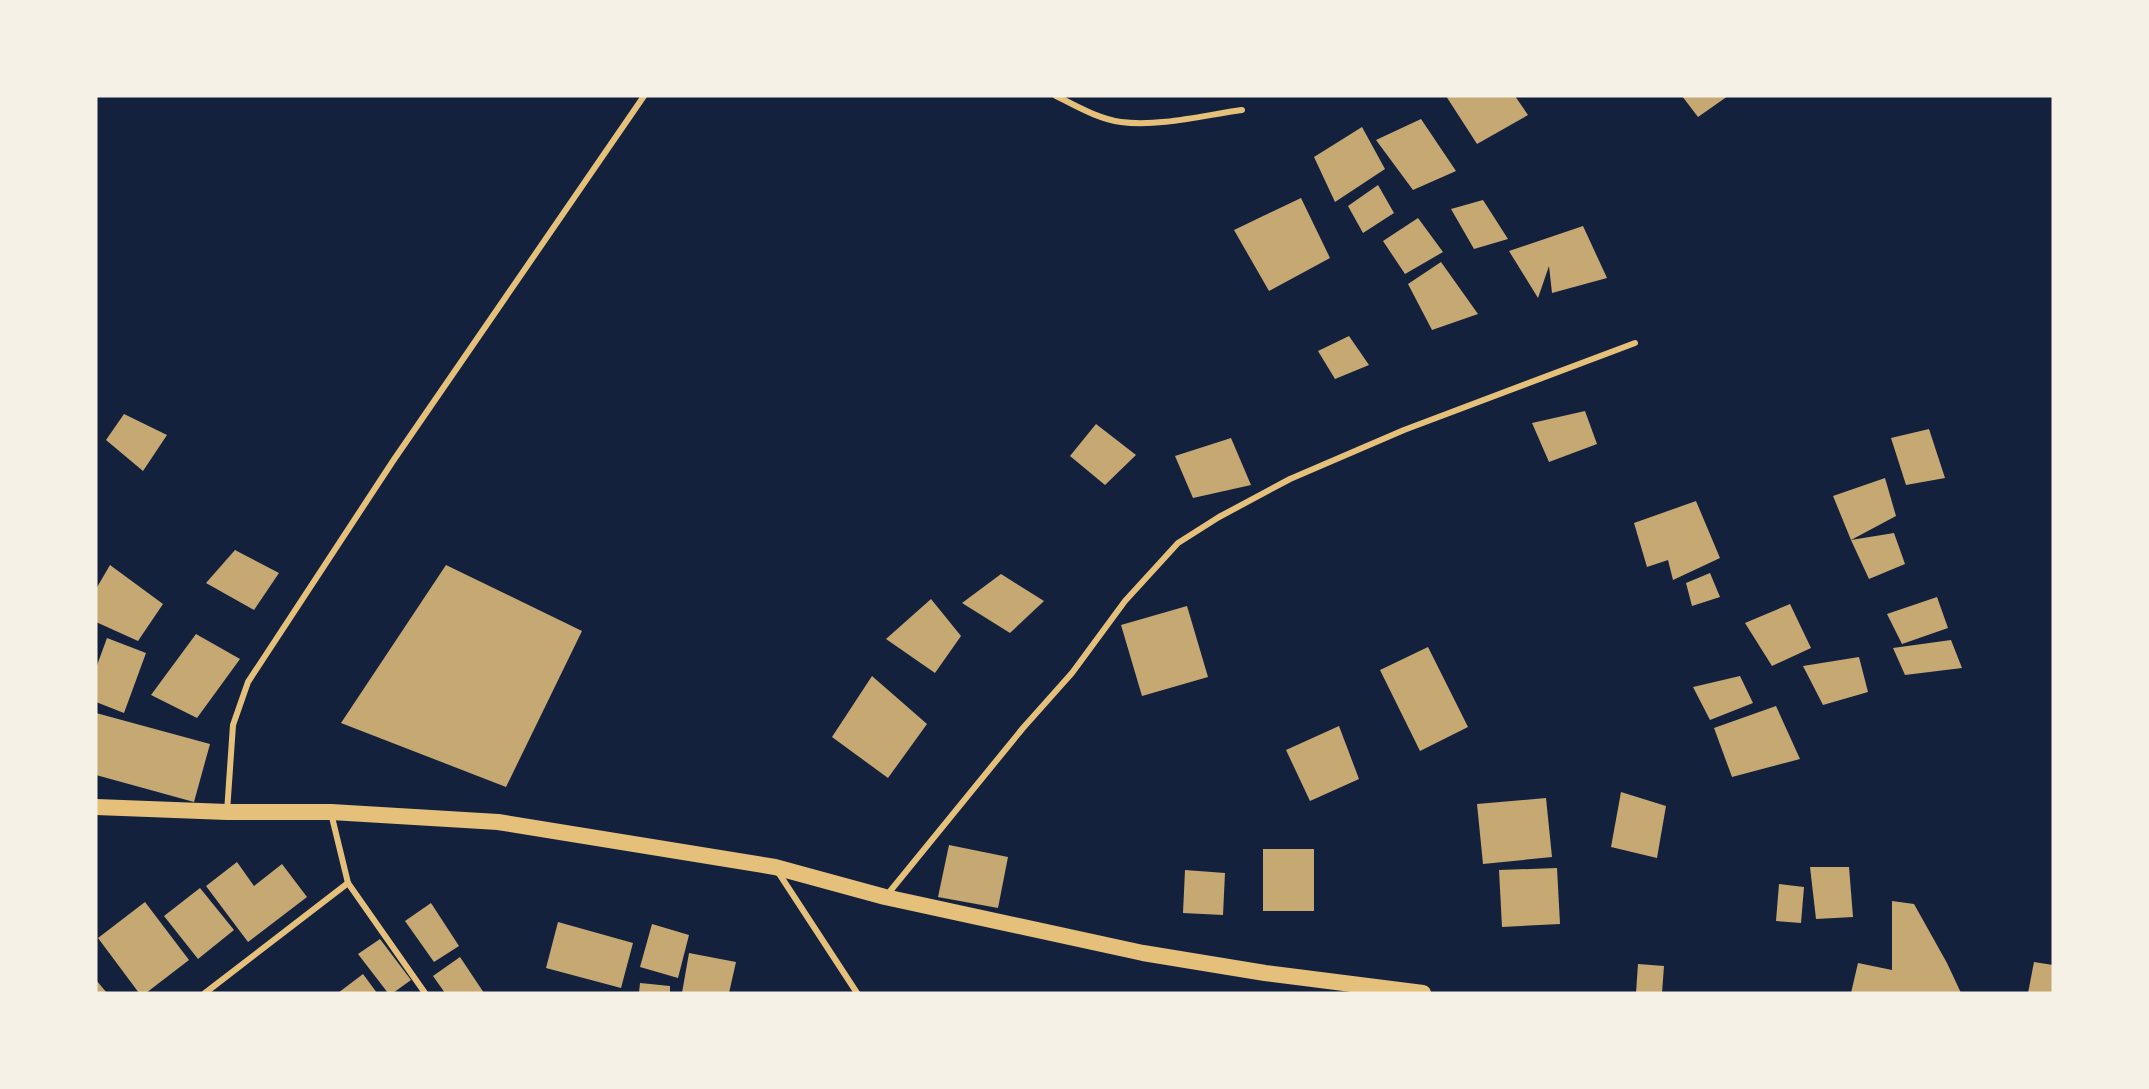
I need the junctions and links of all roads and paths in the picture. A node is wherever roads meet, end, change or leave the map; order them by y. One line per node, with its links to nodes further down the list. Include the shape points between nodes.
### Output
1 (644, 96): 6 (street, via 393,461 248,682 233,725)
2 (1056, 96): 3 (street, via 1094,115 1121,122 1154,122)
3 (1242, 110)
4 (1635, 343): 10 (street, via 1404,429 1290,479 1178,543 1125,601 1072,673)
5 (96, 807): 6 (highway)
6 (227, 812): 7 (highway)
7 (332, 812): 8 (highway, via 498,822); 9 (street)
8 (775, 867): 10 (highway); 13 (street)
9 (348, 883): 11 (street); 12 (street)
10 (885, 897): 14 (highway, via 1143,953)
11 (205, 993)
12 (424, 993)
13 (856, 993)
14 (1423, 993)

